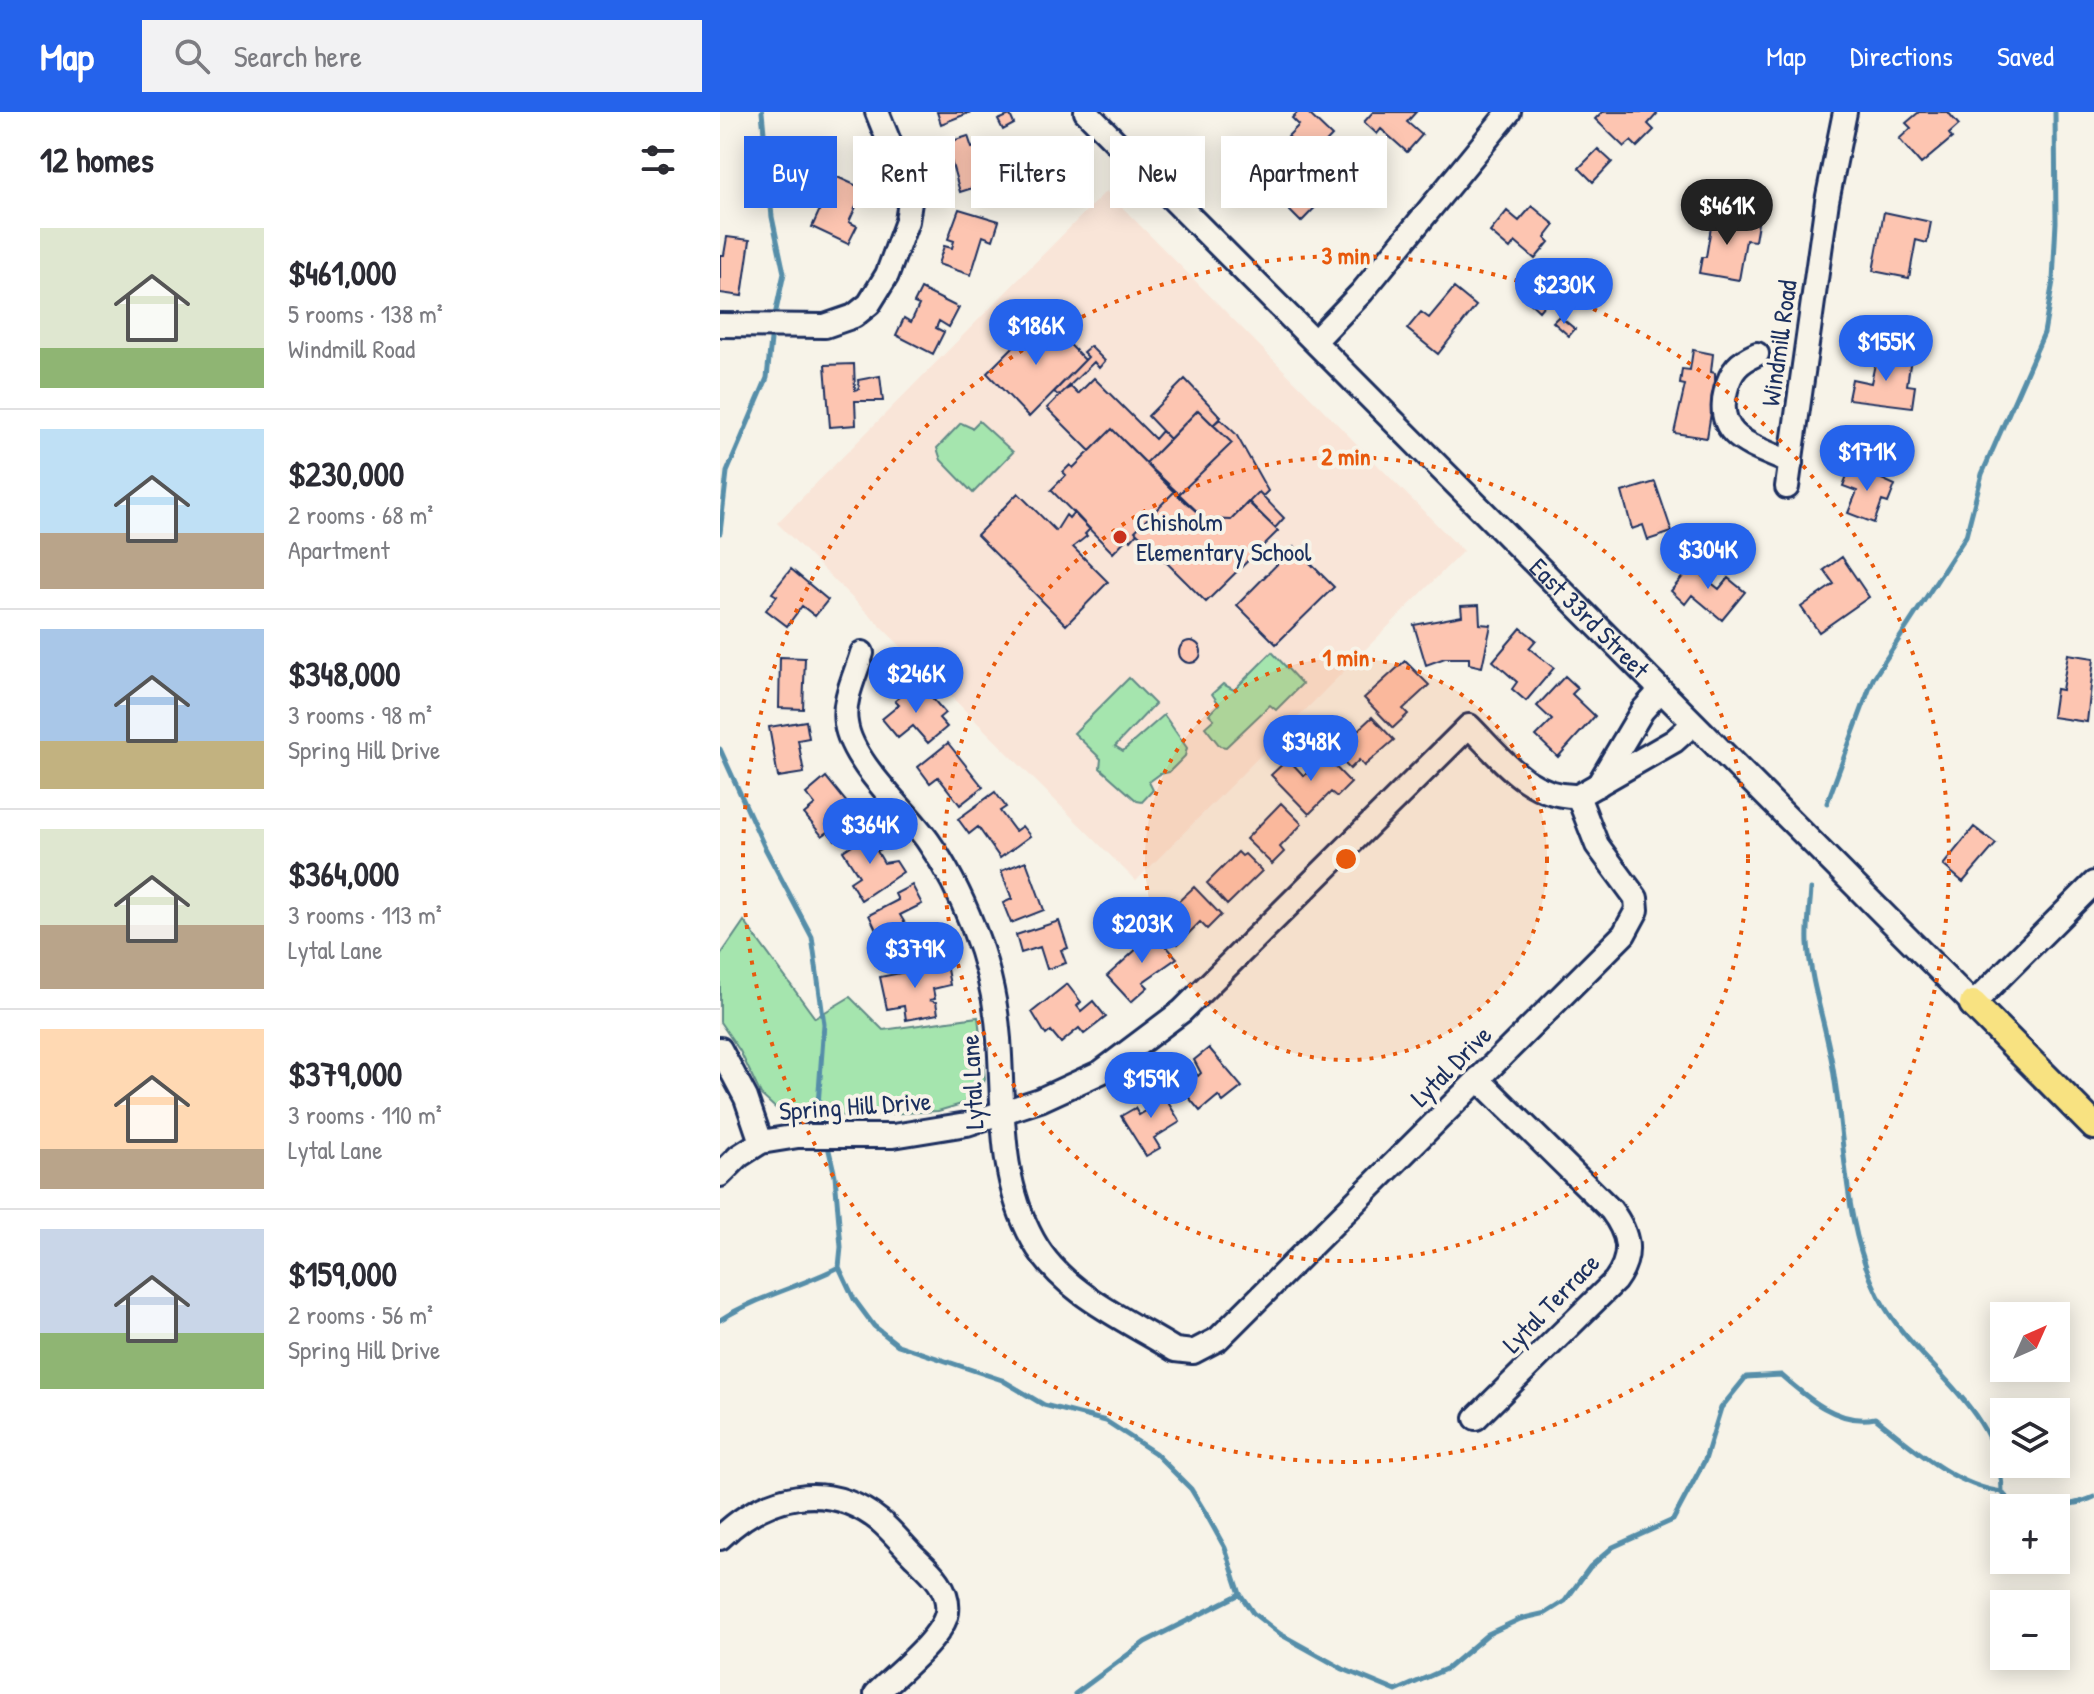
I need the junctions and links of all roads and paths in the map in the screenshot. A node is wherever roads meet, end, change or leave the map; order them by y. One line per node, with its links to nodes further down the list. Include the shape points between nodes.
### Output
1 (877, 112): 5 (street, via 911,196 887,275 869,304 854,316 825,326)
2 (1086, 112): 6 (street, East 33rd Street)
3 (1509, 112): 6 (street)
4 (1845, 112): 8 (street, Windmill Road, via 1827,201)
5 (728, 325)
6 (1316, 340): 11 (street, East 33rd Street)
7 (1757, 354): 8 (street, via 1734,369 1721,409 1724,422 1735,436)
8 (1791, 463): 9 (street, Windmill Road)
9 (1787, 487)
10 (862, 653): 19 (street, Lytal Lane, via 847,701 848,732 870,769 927,840 964,904 990,983)
11 (1660, 691): 12 (street, East 33rd Street); 13 (street, via 1642,711)
12 (1693, 724): 13 (street, via 1674,741); 16 (street, East 33rd Street)
13 (1598, 785): 14 (street)
14 (1578, 796): 18 (street, Lytal Drive, via 1597,845 1633,891 1637,910 1633,921); 19 (street, Spring Hill Drive, via 1560,797 1528,784 1469,726 1148,1040 1101,1072)
15 (2094, 883): 16 (street)
16 (1973, 1004): 20 (main road, East 33rd Street)
17 (720, 1049): 21 (street, via 746,1098)
18 (1478, 1079): 23 (street, Lytal Drive); 24 (street, Lytal Terrace, via 1611,1210 1628,1243 1624,1268 1615,1281)
19 (1002, 1114): 21 (street, Spring Hill Drive, via 893,1136 798,1136); 23 (street, Lytal Lane, via 1016,1203 1053,1268 1076,1289 1175,1350)
20 (2094, 1126)
21 (761, 1142): 22 (street, Spring Hill Drive)
22 (720, 1175)
23 (1205, 1349)
24 (1476, 1418)
25 (720, 1538): 26 (street, via 772,1501 836,1500 880,1521 930,1572 947,1598 942,1628)
26 (876, 1694)

